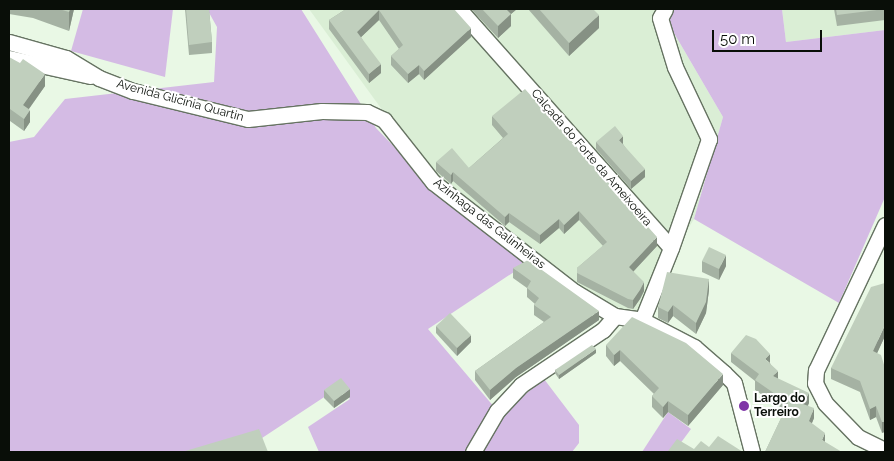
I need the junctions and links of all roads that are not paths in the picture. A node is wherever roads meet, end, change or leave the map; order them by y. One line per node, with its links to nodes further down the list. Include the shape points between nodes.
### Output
1 (459, 9): 8 (street, Calçada do Forte da Ameixoeira)
2 (665, 9): 8 (street, via 660,18 675,67 709,139)
3 (9, 42): 5 (street, Avenida Glicínia Quartin, via 66,58)
4 (9, 58): 5 (street, Avenida Glicínia Quartin, via 60,72)
5 (99, 78): 6 (street, Avenida Glicínia Quartin, via 133,90 248,119)
6 (322, 111): 9 (street, Azinhaga das Galinheiras, via 367,112 384,120 433,182 575,292)
7 (885, 225): 11 (street, via 816,370 815,383 825,403 858,437)
8 (671, 248): 10 (street)
9 (616, 316): 10 (street, Azinhaga das Galinheiras); 12 (street, via 603,330 521,385 497,411)
10 (642, 320): 13 (street, via 694,347 734,383)
11 (885, 450)
12 (473, 452)
13 (752, 452)

